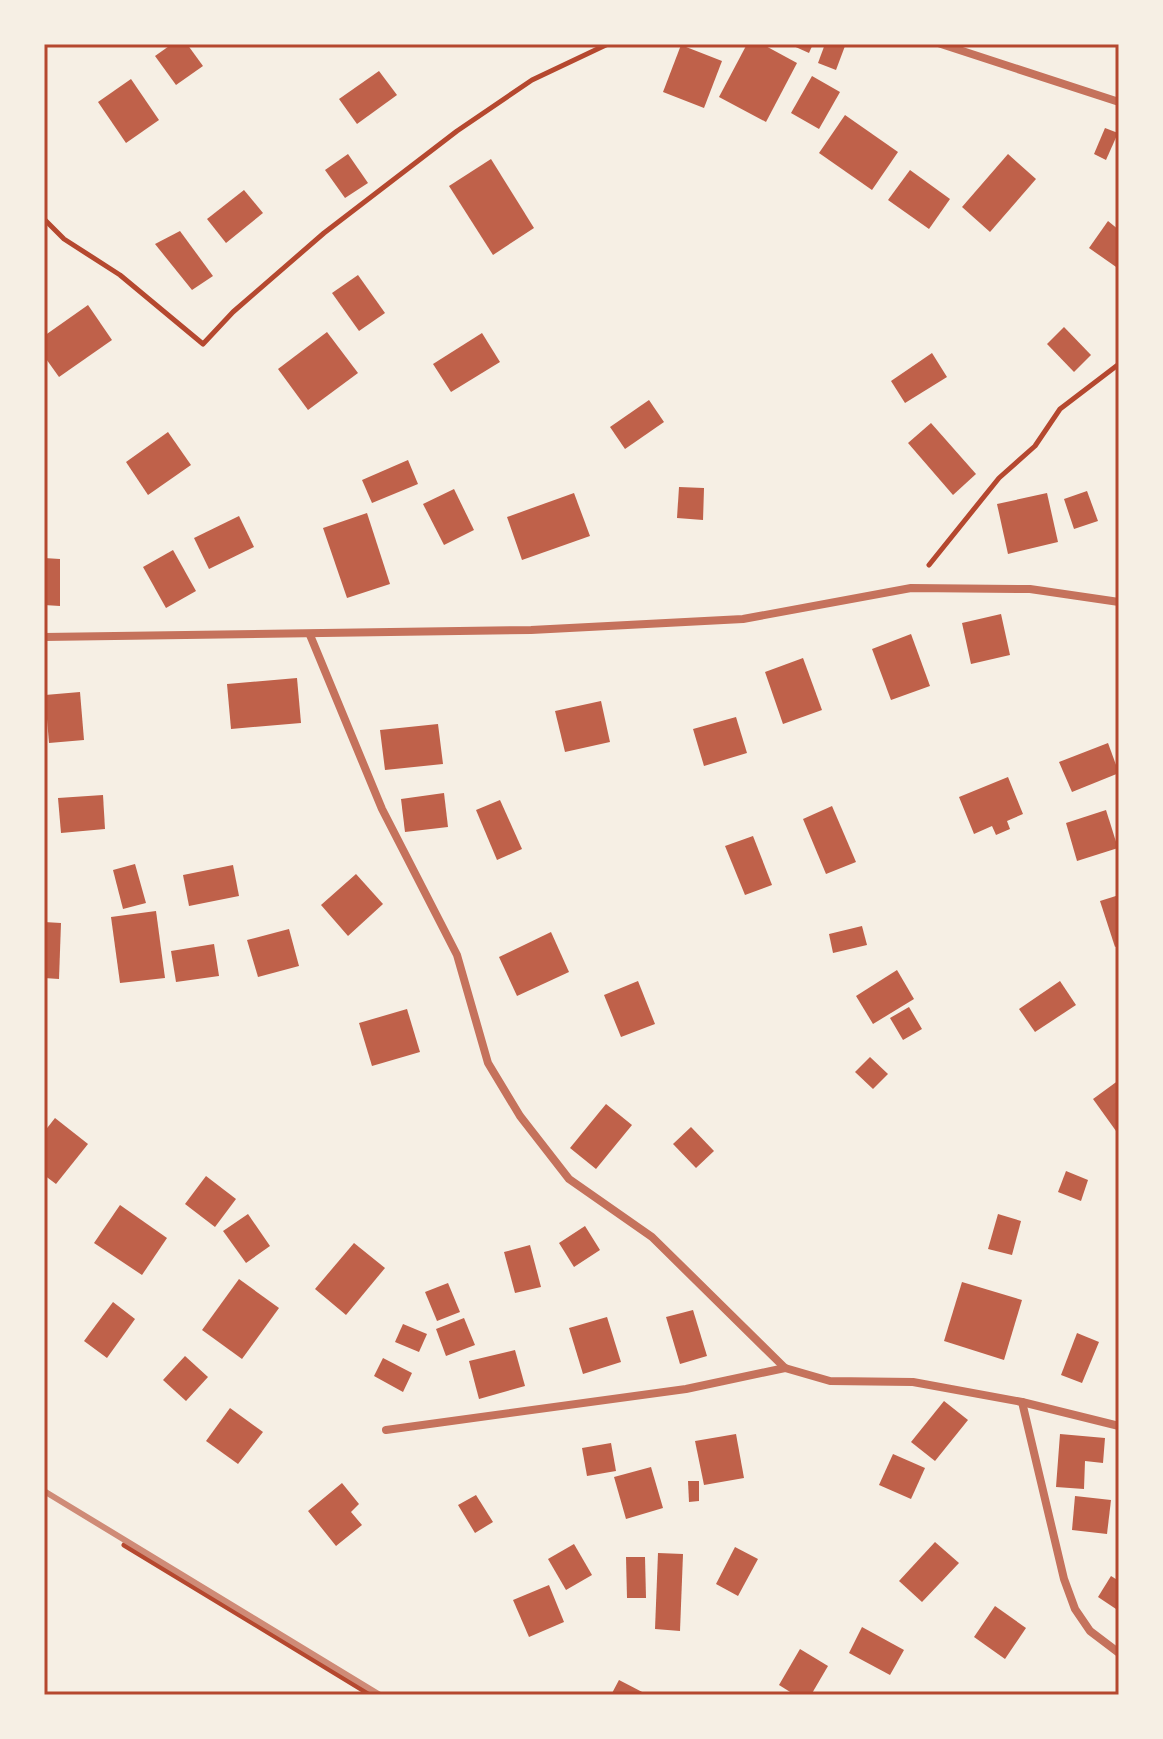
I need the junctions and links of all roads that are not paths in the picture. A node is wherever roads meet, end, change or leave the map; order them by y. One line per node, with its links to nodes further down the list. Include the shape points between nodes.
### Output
1 (941, 44): 2 (street)
2 (1119, 102)
3 (1119, 602): 4 (street, via 1030,589 911,588 743,619)
4 (310, 635): 5 (street); 6 (street, via 382,809 457,955 488,1063 520,1116 569,1179 652,1237)
5 (44, 637)
6 (785, 1368): 7 (street, via 830,1381 913,1382); 9 (street, via 686,1389)
7 (1022, 1402): 8 (street); 10 (street, via 1075,1609 1090,1631)
8 (1119, 1426)
9 (386, 1430)
10 (1119, 1653)

